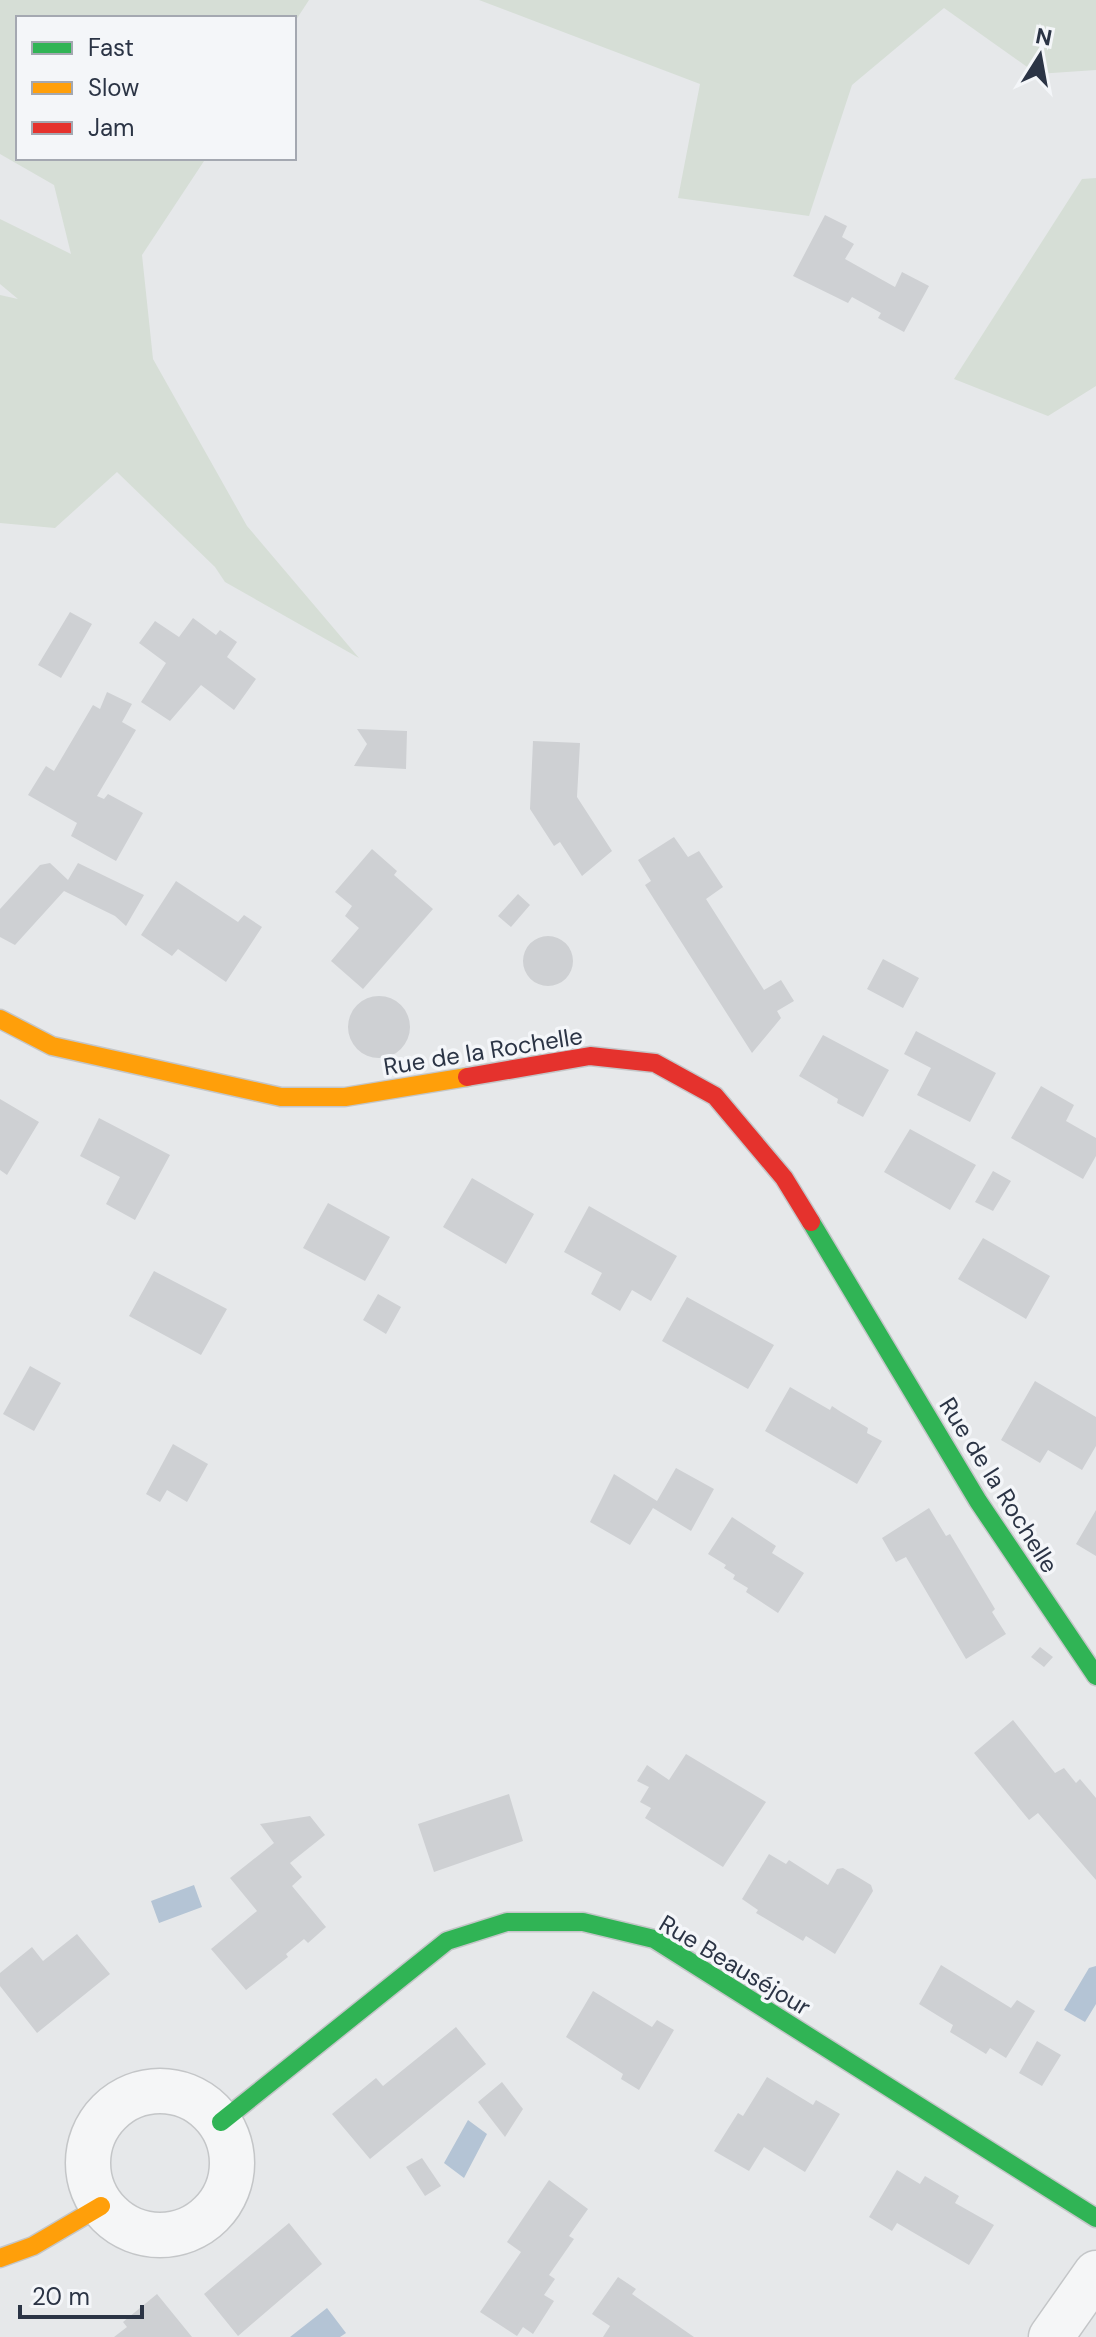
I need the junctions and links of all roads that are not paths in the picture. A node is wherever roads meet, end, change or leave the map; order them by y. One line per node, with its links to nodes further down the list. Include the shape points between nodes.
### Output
1 (0, 1019): 2 (street, Rue de la Rochelle, via 52,1046 281,1097 345,1097 590,1056 655,1063 715,1096 784,1178 978,1501)
2 (1096, 1676)
3 (221, 2122): 4 (street, via 234,2170 227,2194 212,2215 192,2229 167,2236 143,2234); 4 (street, via 185,2094 139,2093 119,2103 91,2140 87,2163); 5 (street, Rue Beauséjour, via 447,1941 507,1922 583,1922 654,1939)
4 (101, 2206): 6 (street, via 33,2246)
5 (1096, 2218)
6 (0, 2258)
7 (1096, 2273): 8 (street)
8 (1051, 2337)

